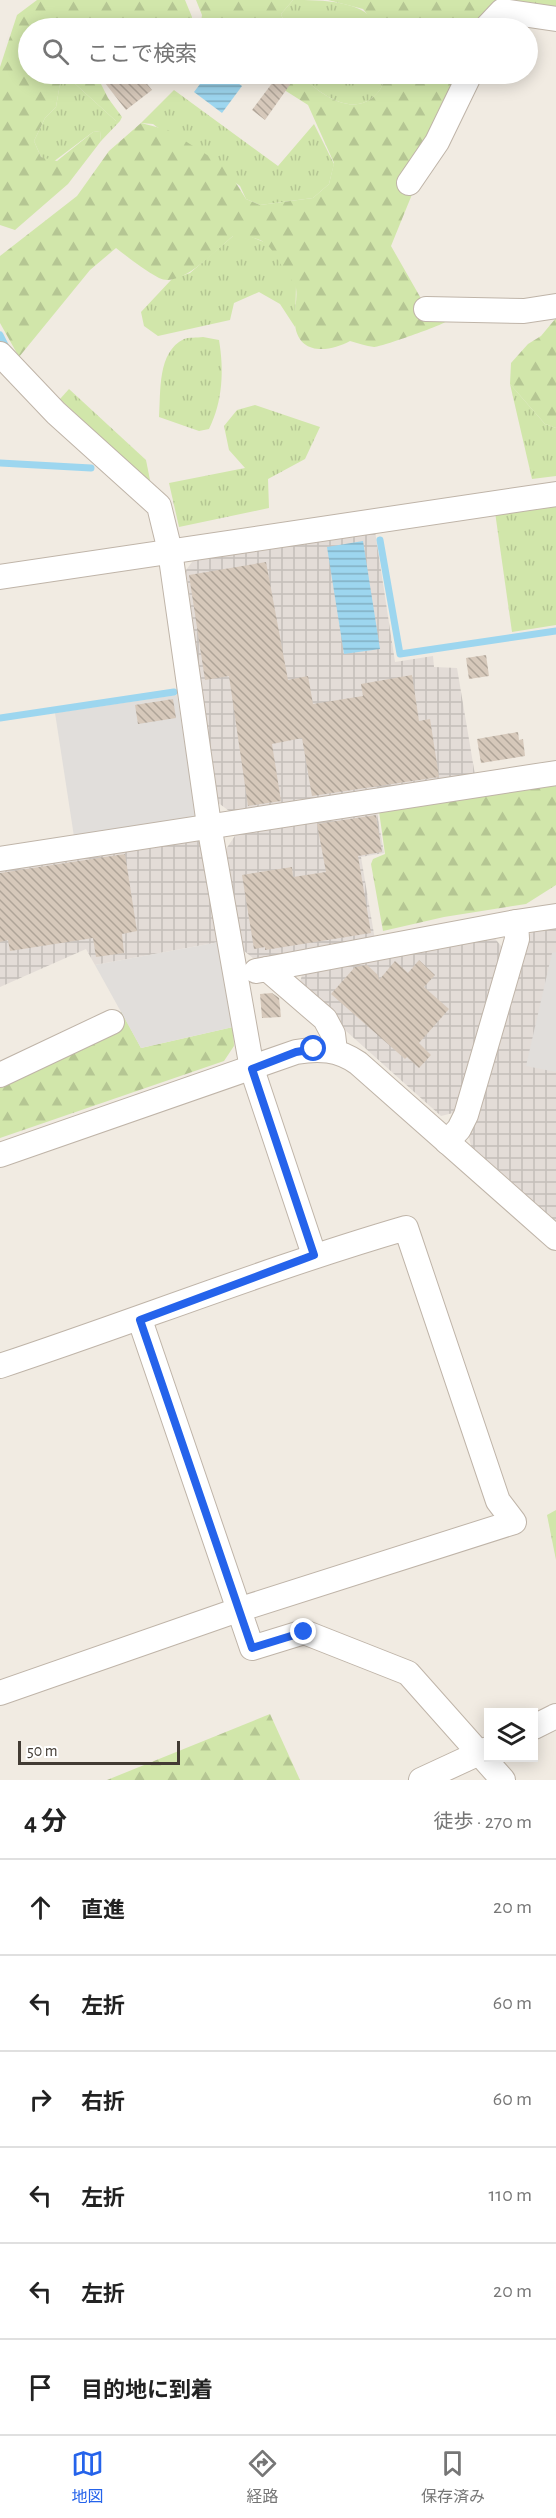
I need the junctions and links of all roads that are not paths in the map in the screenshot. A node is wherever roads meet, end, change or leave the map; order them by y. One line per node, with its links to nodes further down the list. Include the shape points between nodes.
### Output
1 (495, 18): 2 (street, via 502,11)
2 (556, 19)
3 (465, 84): 4 (street, via 437,142)
4 (409, 183)
5 (556, 306): 6 (street, via 524,311)
6 (426, 309)
7 (1, 357): 9 (street, via 56,413 159,506)
8 (556, 494): 9 (street)
9 (170, 551): 10 (street); 12 (street)
10 (0, 577)
11 (556, 772): 12 (street)
12 (209, 825): 13 (street); 17 (street)
13 (0, 860)
14 (556, 916): 15 (street)
15 (516, 922): 16 (street); 22 (street, via 517,939 466,1115)
16 (267, 969): 17 (street); 19 (street, via 325,1019 333,1034)
17 (236, 974): 20 (street)
18 (112, 1023): 21 (street)
19 (335, 1051): 20 (street, via 296,1052); 22 (street, via 358,1063)
20 (252, 1069): 23 (street); 25 (street)
21 (0, 1075)
22 (447, 1142): 24 (street)
23 (0, 1155)
24 (556, 1238)
25 (314, 1255): 26 (street); 28 (street, via 406,1228 498,1501 514,1522)
26 (140, 1320): 27 (street); 28 (street)
27 (0, 1366)
28 (238, 1610): 29 (street); 32 (street, via 252,1648 304,1632 408,1673)
29 (0, 1693)
30 (556, 1716): 31 (street)
31 (538, 1725)
32 (484, 1751): 34 (street)
33 (491, 1762): 35 (street)
34 (421, 1780)
35 (503, 1780)

